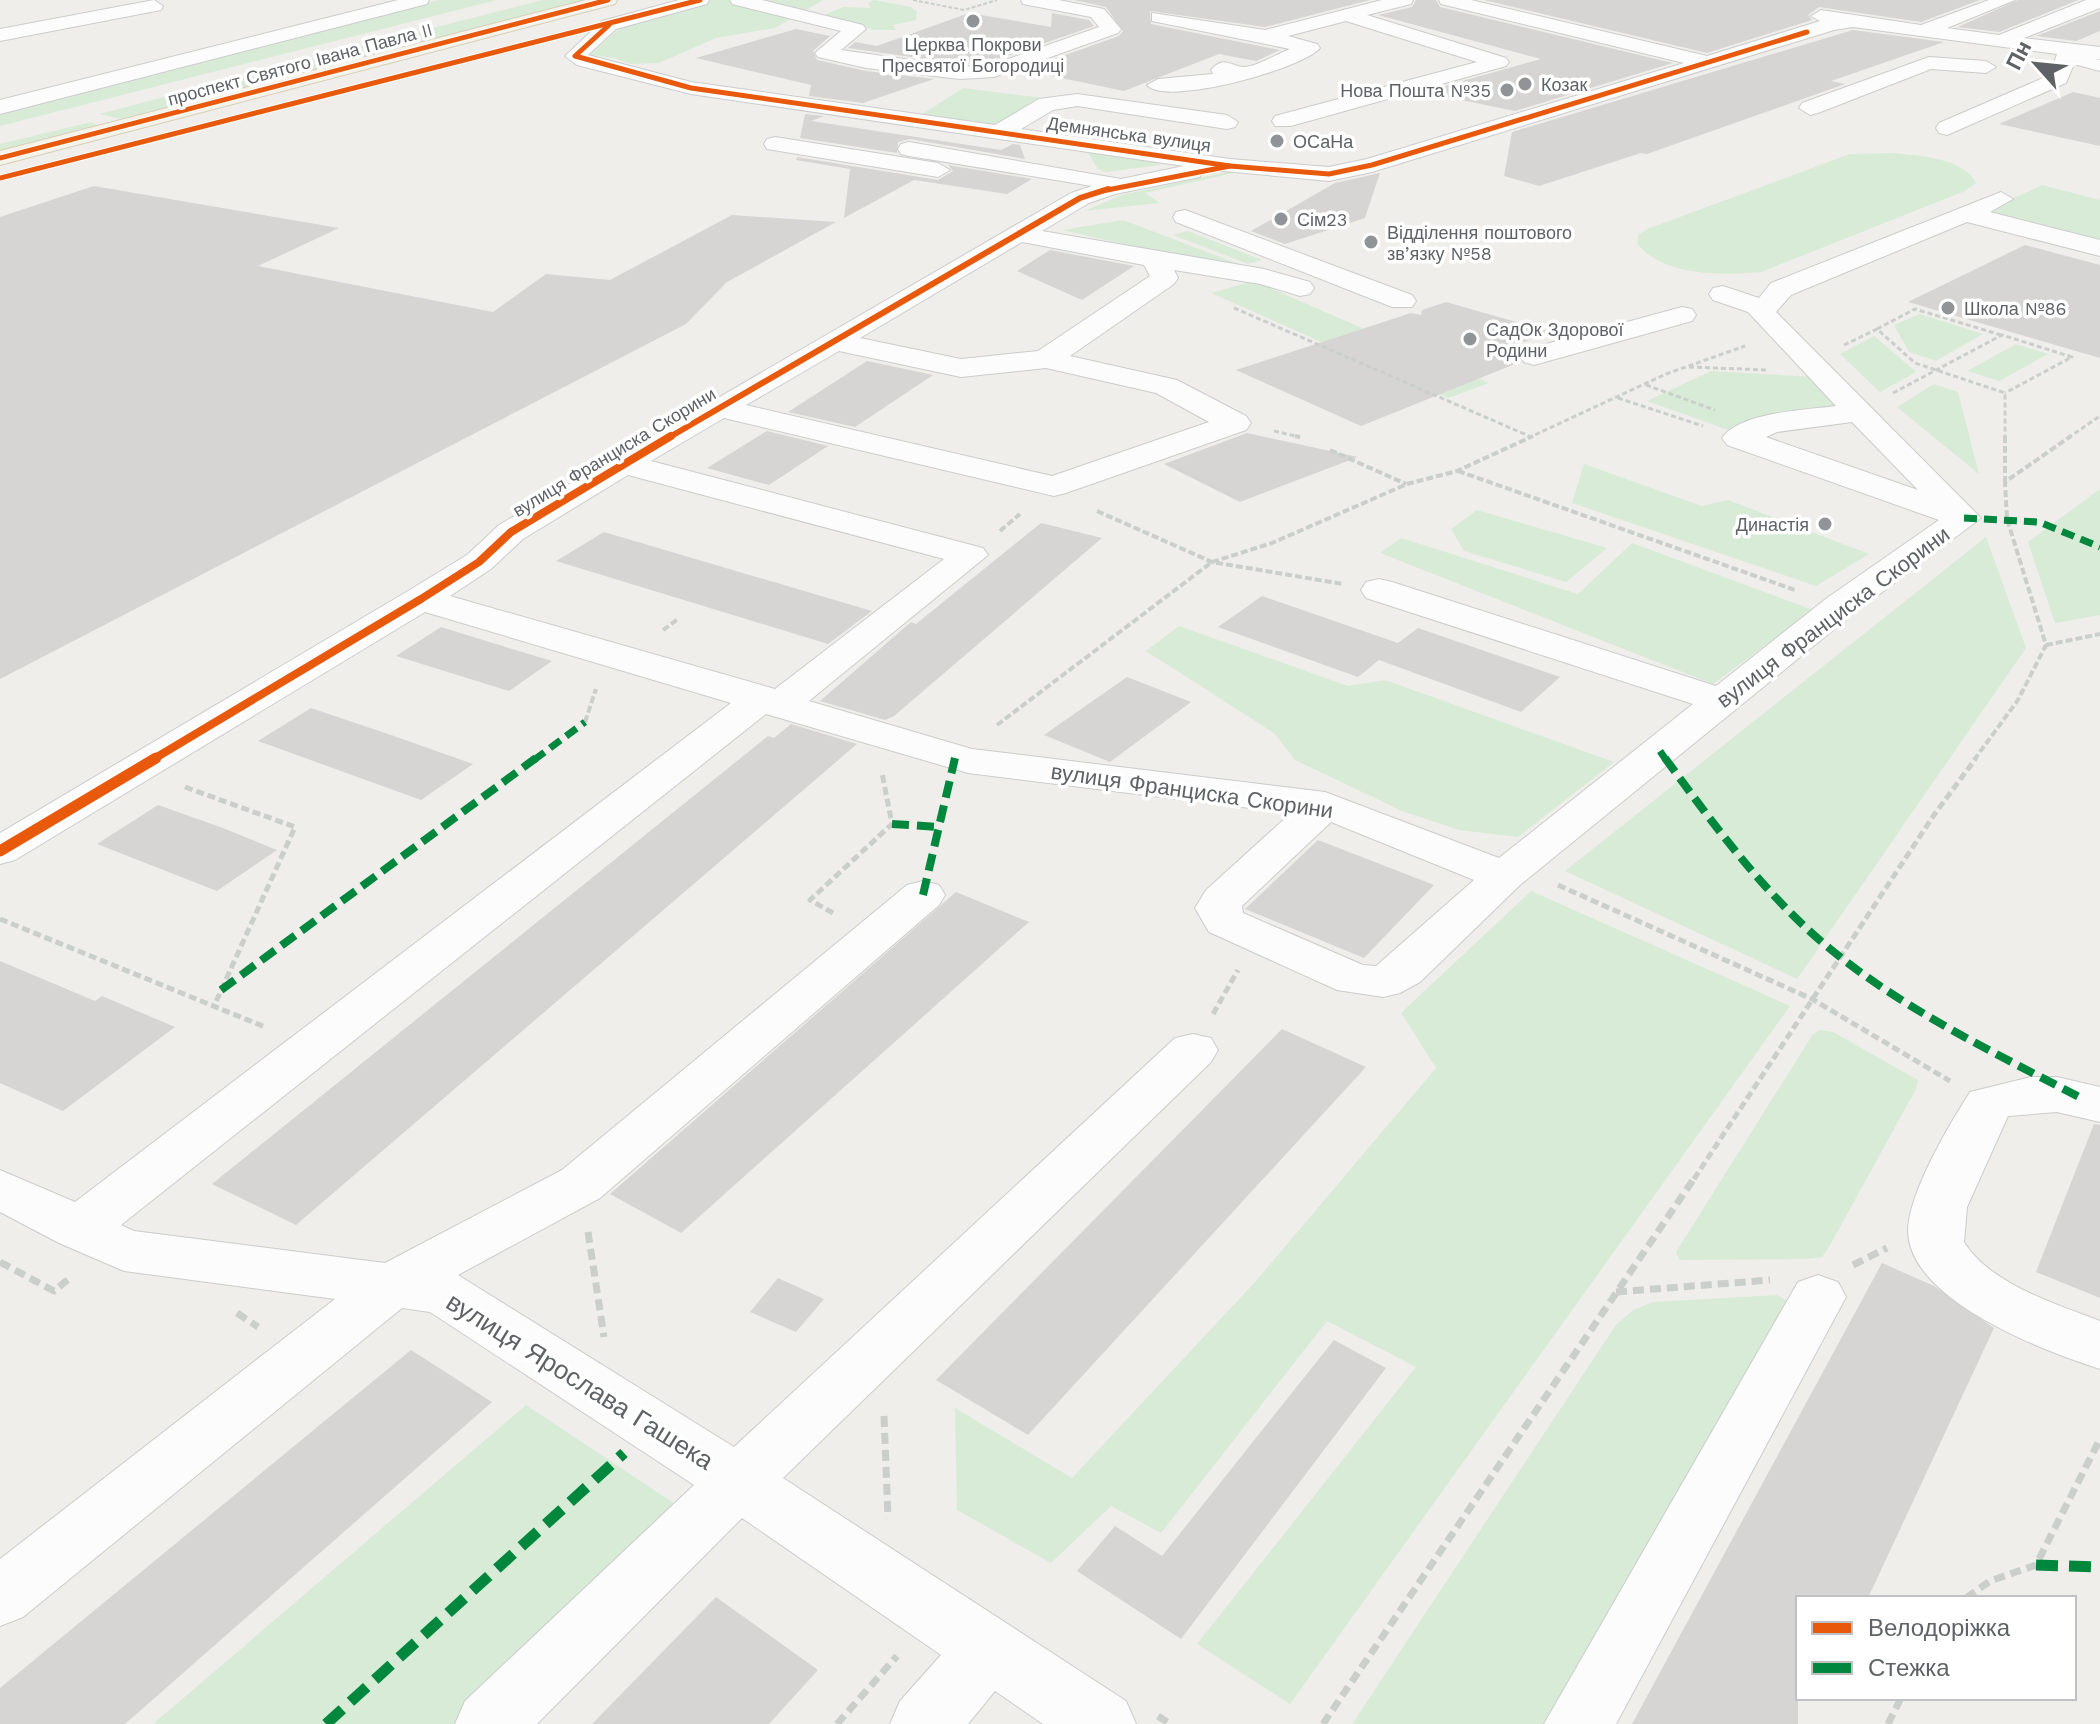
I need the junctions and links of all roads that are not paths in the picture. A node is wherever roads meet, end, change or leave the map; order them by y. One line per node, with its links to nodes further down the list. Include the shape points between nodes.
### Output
1 (420, 0): 36 (street, проспект Святого Івана Павла II)
2 (525, 0): 15 (main road)
3 (608, 0): 42 (main road, проспект Святого Івана Павла II)
4 (700, 0): 38 (street, Демнянська вулиця, via 609,25 575,56 691,88)
5 (739, 0): 32 (street, via 856,29 825,53 941,68 952,81)
6 (1030, 0): 32 (street, via 1097,13 1111,29)
7 (1404, 0): 14 (street)
8 (1448, 0): 30 (street, Демнянська вулиця)
9 (2006, 0): 19 (street)
10 (2100, 1): 23 (street)
11 (154, 6): 21 (street)
12 (1885, 9): 17 (street)
13 (1808, 12): 17 (street); 25 (street, Демнянська вулиця); 29 (street, via 1869,29)
14 (1343, 14): 18 (street); 20 (street)
15 (463, 16)
16 (1159, 17): 20 (street)
17 (1849, 22): 19 (street)
18 (1396, 31): 22 (street); 39 (street, via 1499,62)
19 (1922, 31): 23 (street)
20 (1265, 36): 33 (street, via 1310,48 1195,84)
21 (0, 37): 27 (street, via 24,51)
22 (1372, 40)
23 (2000, 40): 29 (street)
24 (2100, 40): 29 (street)
25 (1755, 47): 28 (street); 30 (street, Демнянська вулиця)
26 (2100, 55): 29 (street)
27 (0, 56)
28 (1789, 58)
29 (2068, 59): 31 (street); 37 (street, via 2016,72 1929,63); 41 (street, via 2059,79)
30 (1706, 61): 48 (street, Демнянська вулиця, via 1344,171)
31 (2100, 67)
32 (994, 71): 34 (street)
33 (1158, 85)
34 (1111, 96)
35 (922, 103): 38 (street)
36 (0, 107)
37 (1810, 108)
38 (899, 117): 44 (street, Демнянська вулиця)
39 (1283, 121)
40 (1227, 122): 44 (street, via 1077,100 1047,104)
41 (1947, 128)
42 (108, 131): 45 (main road, via 114,121 91,119); 47 (main road, проспект Святого Івана Павла II)
43 (804, 132): 49 (street)
44 (1000, 132): 48 (street, Демнянська вулиця)
45 (0, 141)
46 (775, 144): 50 (street)
47 (0, 158)
48 (1230, 166): 49 (street, вулиця Франциска Скорини)
49 (1119, 186): 50 (street, вулиця Франциска Скорини)
50 (1087, 194): 54 (street, вулиця Франциска Скорини)
51 (2001, 199): 52 (street)
52 (1967, 214): 55 (street); 58 (street)
53 (1185, 217): 56 (street, via 1390,306 1264,277)
54 (1018, 234): 56 (street); 60 (street, вулиця Франциска Скорини)
55 (2100, 248)
56 (1159, 268): 62 (street)
57 (1723, 294): 58 (street)
58 (1773, 299): 65 (street, вулиця Франциска Скорини, via 1761,313)
59 (1682, 315): 61 (street)
60 (834, 341): 62 (street, via 961,368); 64 (street, вулиця Франциска Скорини)
61 (1534, 356)
62 (1046, 359): 66 (street, via 1166,386 1235,423 1054,486)
63 (806, 389): 66 (street)
64 (719, 408): 66 (street); 67 (street, вулиця Франциска Скорини)
65 (1857, 412): 68 (street, вулиця Франциска Скорини); 68 (street, via 1750,433)
66 (760, 418)
67 (623, 464): 70 (street, вулиця Франциска Скорини, via 511,532 479,562); 71 (street, via 971,555)
68 (1964, 518): 72 (street, вулиця Франциска Скорини, via 1840,606)
69 (1379, 590): 72 (street)
70 (421, 599): 71 (street, вулиця Франциска Скорини); 74 (street, вулиця Франциска Скорини)
71 (772, 701): 73 (street, вулиця Франциска Скорини, via 955,757); 80 (street)
72 (1722, 701): 75 (street, вулиця Франциска Скорини)
73 (1325, 805): 75 (street, вулиця Франциска Скорини); 75 (street, via 1218,908 1225,922 1354,979 1383,982 1403,971)
74 (0, 851)
75 (1510, 871)
76 (923, 895): 81 (street, via 581,1184)
77 (1193, 1050): 84 (street)
78 (2100, 1105): 83 (street, via 2047,1092 2018,1093 1988,1104 1934,1223 1940,1250 1974,1289)
79 (0, 1189): 80 (street, вулиця Ярослава Гашека)
80 (79, 1249): 81 (street, вулиця Ярослава Гашека, via 124,1250)
81 (392, 1285): 84 (street, вулиця Ярослава Гашека, via 443,1292); 85 (street)
82 (1801, 1288): 89 (street)
83 (2100, 1346)
84 (738, 1482): 86 (street, вулиця Ярослава Гашека); 87 (street)
85 (0, 1597)
86 (958, 1685): 88 (street, вулиця Ярослава Гашека)
87 (490, 1724)
88 (1101, 1724)
89 (1579, 1724)

